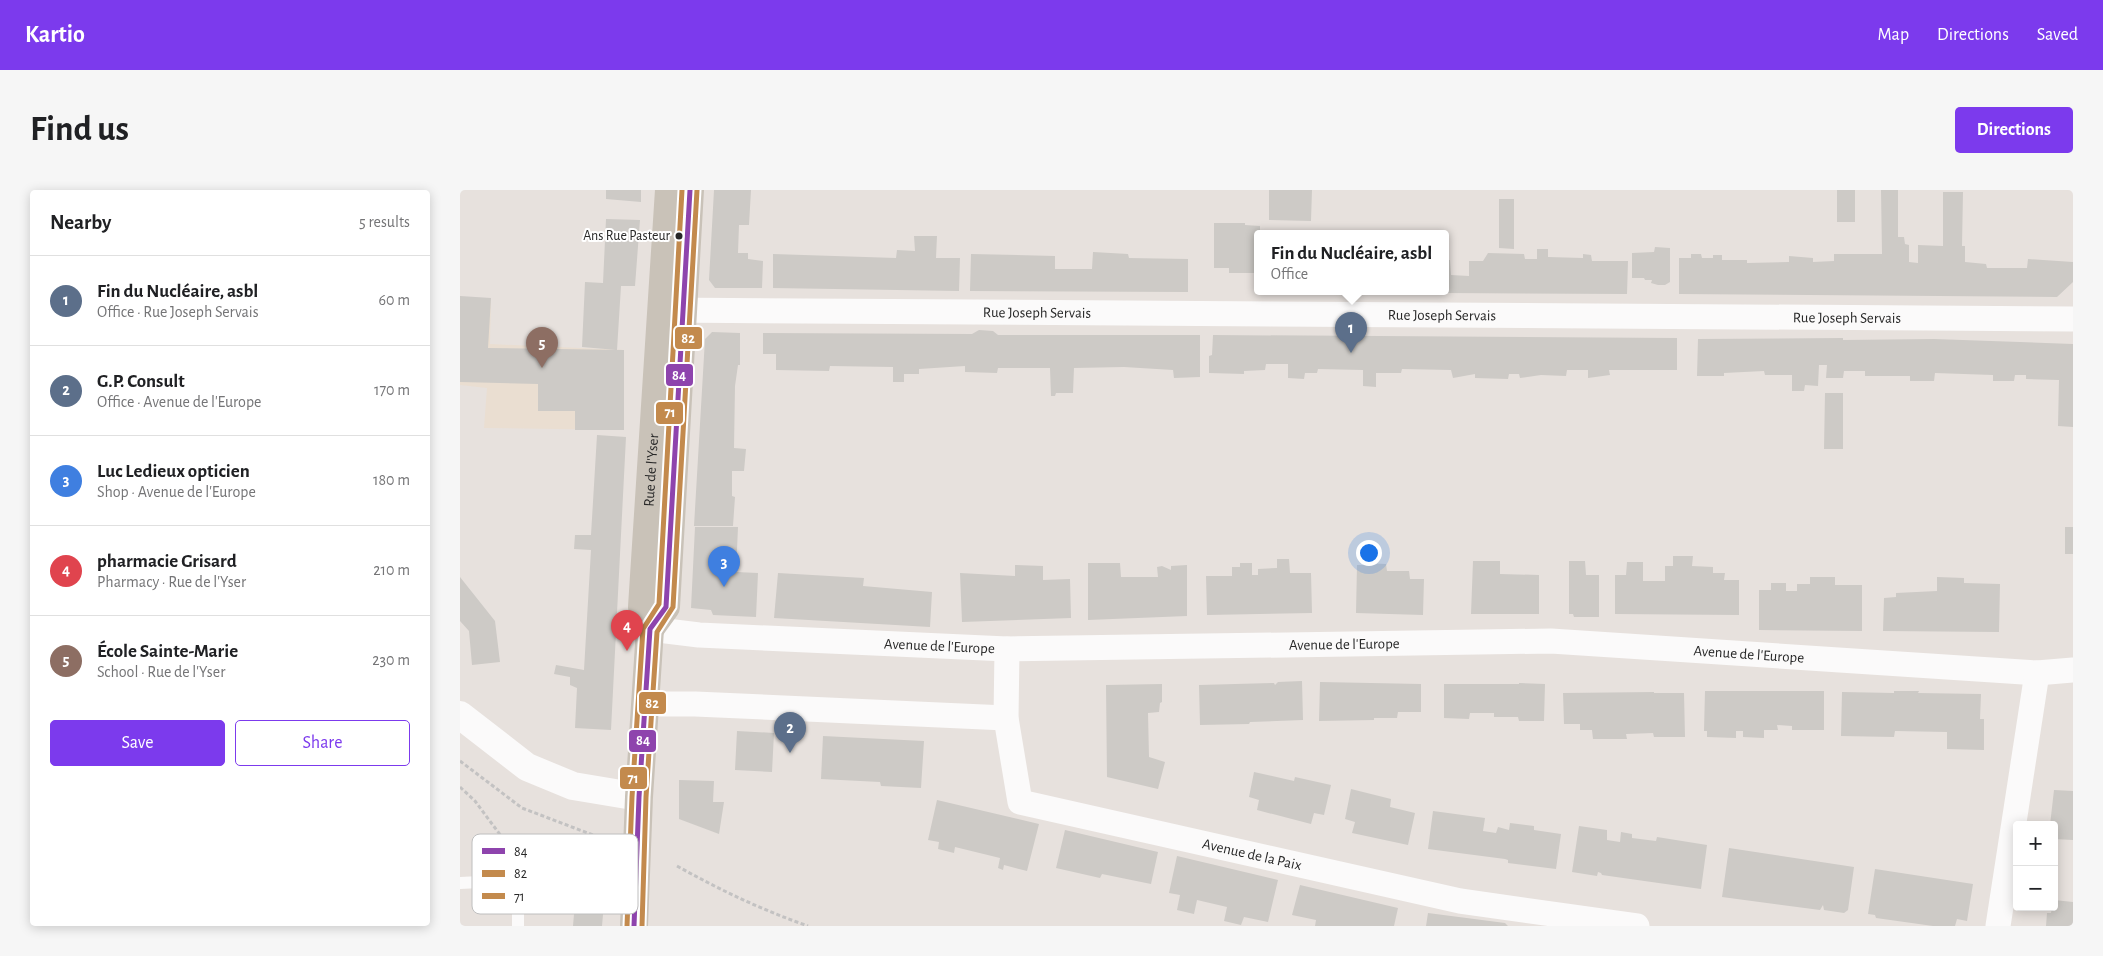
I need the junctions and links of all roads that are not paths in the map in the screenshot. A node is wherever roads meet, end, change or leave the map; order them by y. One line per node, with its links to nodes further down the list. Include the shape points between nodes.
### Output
1 (669, 190): 3 (main road, Rue de l'Yser)
2 (690, 190): 3 (main road, Rue de l'Yser)
3 (673, 310): 4 (street, Rue Joseph Servais); 5 (main road, Rue de l'Yser, via 666,607)
4 (2073, 319)
5 (650, 629): 6 (street, Avenue de l'Europe, via 699,635); 9 (main road)
6 (1007, 649): 8 (street, Avenue de l'Europe, via 1550,641); 11 (street, Avenue de la Paix)
7 (2073, 670): 8 (street, Avenue de l'Europe)
8 (2037, 673): 15 (street)
9 (647, 704): 11 (street); 12 (main road)
10 (460, 715): 12 (street, via 528,767 573,786)
11 (1006, 718): 14 (street, Avenue de la Paix, via 1020,802 1460,901)
12 (639, 797): 13 (main road)
13 (638, 834)
14 (1637, 926)
15 (1998, 926)

